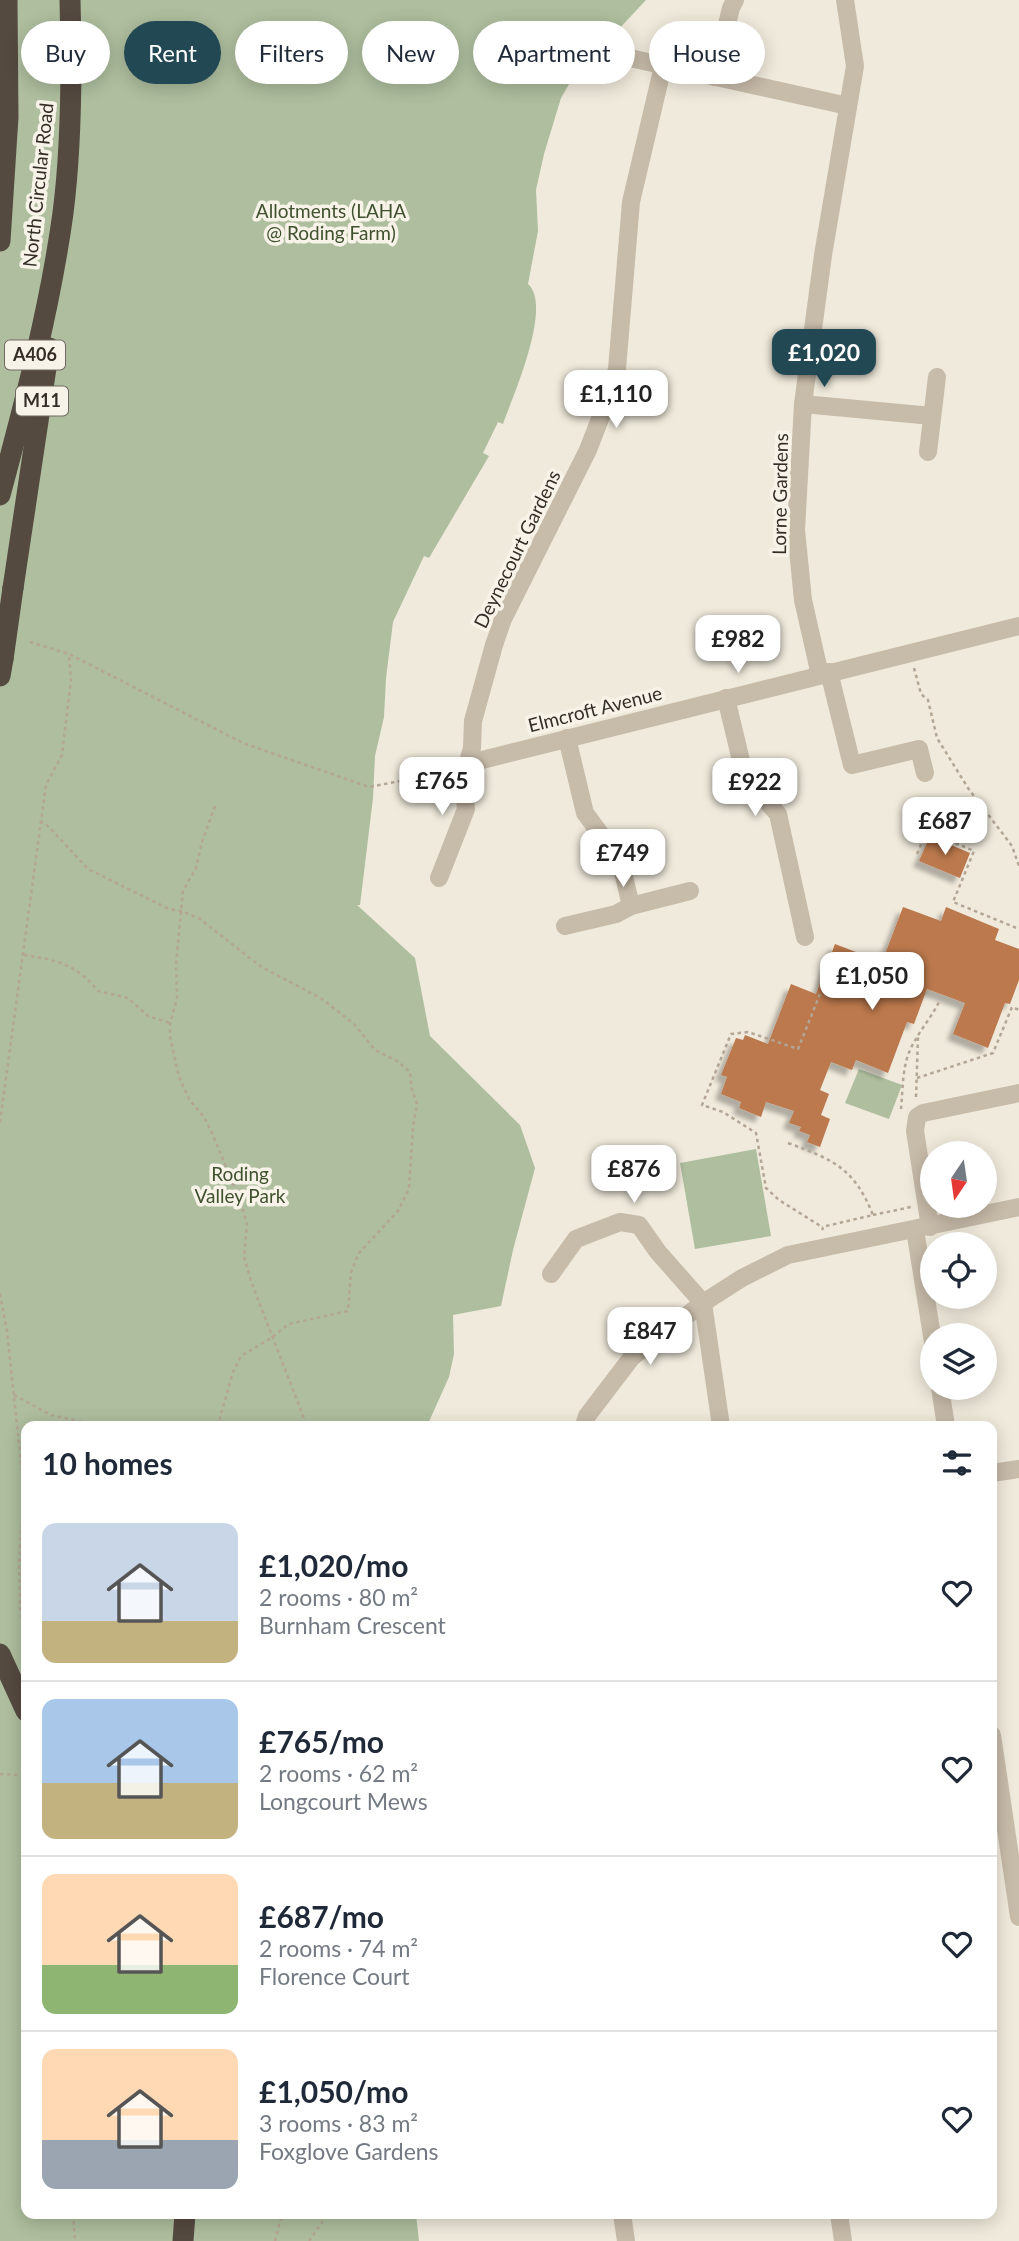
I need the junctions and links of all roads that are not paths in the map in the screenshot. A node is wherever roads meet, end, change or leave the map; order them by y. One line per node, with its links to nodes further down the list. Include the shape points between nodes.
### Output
1 (7, 0): 10 (highway, North Circular Road, via 8,117)
2 (70, 0): 9 (highway, North Circular Road / A406, via 72,67)
3 (735, 0): 5 (street)
4 (845, 0): 8 (street, Lorne Gardens, via 855,66)
5 (728, 21)
6 (659, 84): 21 (street, Deynecourt Gardens, via 631,202 613,385 588,450 503,619 473,721)
7 (746, 84): 8 (street)
8 (848, 106): 12 (street, Lorne Gardens)
9 (63, 213): 15 (highway, North Circular Road / A406, via 50,290); 17 (highway, M11, bridge, via 46,370)
10 (0, 242)
11 (937, 377): 13 (street)
12 (803, 404): 13 (street); 18 (street, Lorne Gardens, via 796,530 803,600)
13 (932, 416): 14 (street)
14 (928, 452)
15 (0, 495)
16 (1019, 626): 18 (street, Elmcroft Avenue)
17 (1, 668)
18 (824, 673): 19 (street, Elmcroft Avenue); 22 (street, Lorne Gardens, via 852,765 919,749)
19 (726, 698): 20 (street, Elmcroft Avenue); 27 (street, via 744,773 778,814)
20 (568, 738): 21 (street, Elmcroft Avenue); 25 (street, via 585,814 616,855)
21 (466, 764): 23 (street, Deynecourt Gardens, via 466,809)
22 (925, 773)
23 (439, 878)
24 (690, 891): 25 (street)
25 (631, 906): 26 (street)
26 (565, 926)
27 (805, 937)
28 (1019, 1093): 30 (street, via 917,1117)
29 (1019, 1207): 30 (street)
30 (922, 1228): 32 (street, via 788,1255); 33 (street)
31 (551, 1274): 32 (street, via 576,1239 620,1222 639,1225)
32 (703, 1303): 35 (street, via 632,1357); 36 (street)
33 (931, 1323)
34 (942, 1400): 37 (street)
35 (586, 1421)
36 (720, 1421)
37 (945, 1421)
38 (1019, 1469): 39 (street)
39 (997, 1472)
40 (0, 1654): 41 (highway)
41 (21, 1700)
42 (997, 1769): 43 (street)
43 (1019, 1917)
44 (185, 2219): 47 (highway)
45 (623, 2219): 48 (street)
46 (840, 2219): 49 (street)
47 (183, 2241)
48 (626, 2241)
49 (843, 2241)

